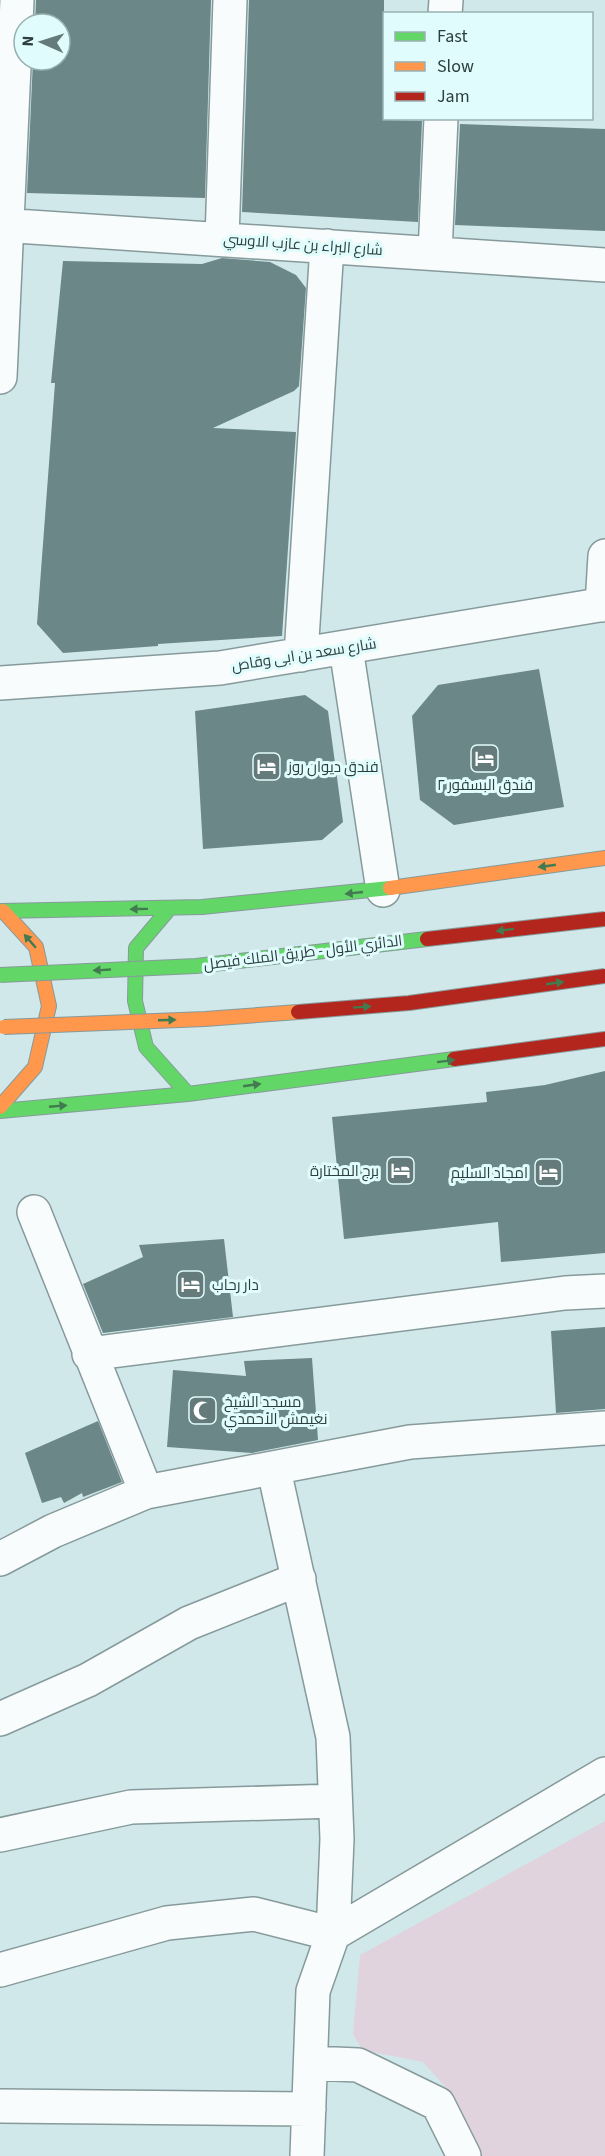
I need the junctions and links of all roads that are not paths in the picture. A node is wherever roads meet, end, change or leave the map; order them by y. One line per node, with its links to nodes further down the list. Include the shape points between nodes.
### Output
1 (17, 0): 4 (street)
2 (230, 0): 5 (street)
3 (441, 120): 7 (street)
4 (3, 226): 5 (street, شارع البراء بن عازب الاوسي); 9 (street)
5 (222, 239): 6 (street, شارع البراء بن عازب الاوسي)
6 (327, 246): 7 (street, شارع البراء بن عازب الاوسي); 13 (street)
7 (435, 253): 8 (street, شارع البراء بن عازب الاوسي)
8 (605, 264)
9 (0, 377)
10 (605, 556): 11 (street)
11 (604, 604): 12 (street, شارع سعد بن ابى وقاص)
12 (346, 648): 13 (street, شارع سعد بن ابى وقاص); 16 (street)
13 (301, 655): 14 (street, شارع سعد بن ابى وقاص, via 220,668)
14 (0, 683)
15 (605, 858): 16 (main road, one-way to 16)
16 (383, 890): 17 (main road, one-way to 17)
17 (169, 909): 18 (main road, one-way to 18); 24 (main road, via 136,948 135,1001 146,1047)
18 (1, 911): 25 (main road, one-way to 18, via 34,1067 49,1006 36,948)
19 (605, 919): 20 (main road, الدائري الأول - طريق الملك فيصل, one-way to 20, bridge, via 196,966)
20 (0, 975)
21 (605, 976): 22 (main road, one-way to 21, bridge, via 205,1019 409,1004)
22 (4, 1027)
23 (605, 1040): 24 (main road, one-way to 23)
24 (188, 1094): 25 (main road, one-way to 24)
25 (0, 1109)
26 (34, 1212): 28 (street)
27 (605, 1291): 28 (street)
28 (90, 1354): 31 (street)
29 (605, 1428): 30 (street, via 410,1442)
30 (274, 1470): 31 (street); 33 (street)
31 (146, 1492): 32 (street, via 53,1531)
32 (0, 1559)
33 (299, 1579): 34 (street, via 189,1623 88,1680); 36 (street, via 333,1737)
34 (0, 1719)
35 (605, 1774): 38 (street)
36 (335, 1801): 37 (street, via 131,1807); 38 (street)
37 (0, 1835)
38 (333, 1934): 39 (street, via 254,1914 167,1923); 40 (street, via 313,1990)
39 (0, 1970)
40 (310, 2063): 42 (street); 44 (street, via 358,2065 438,2104)
41 (0, 2106): 42 (street)
42 (309, 2109): 43 (street)
43 (307, 2156)
44 (464, 2156)

